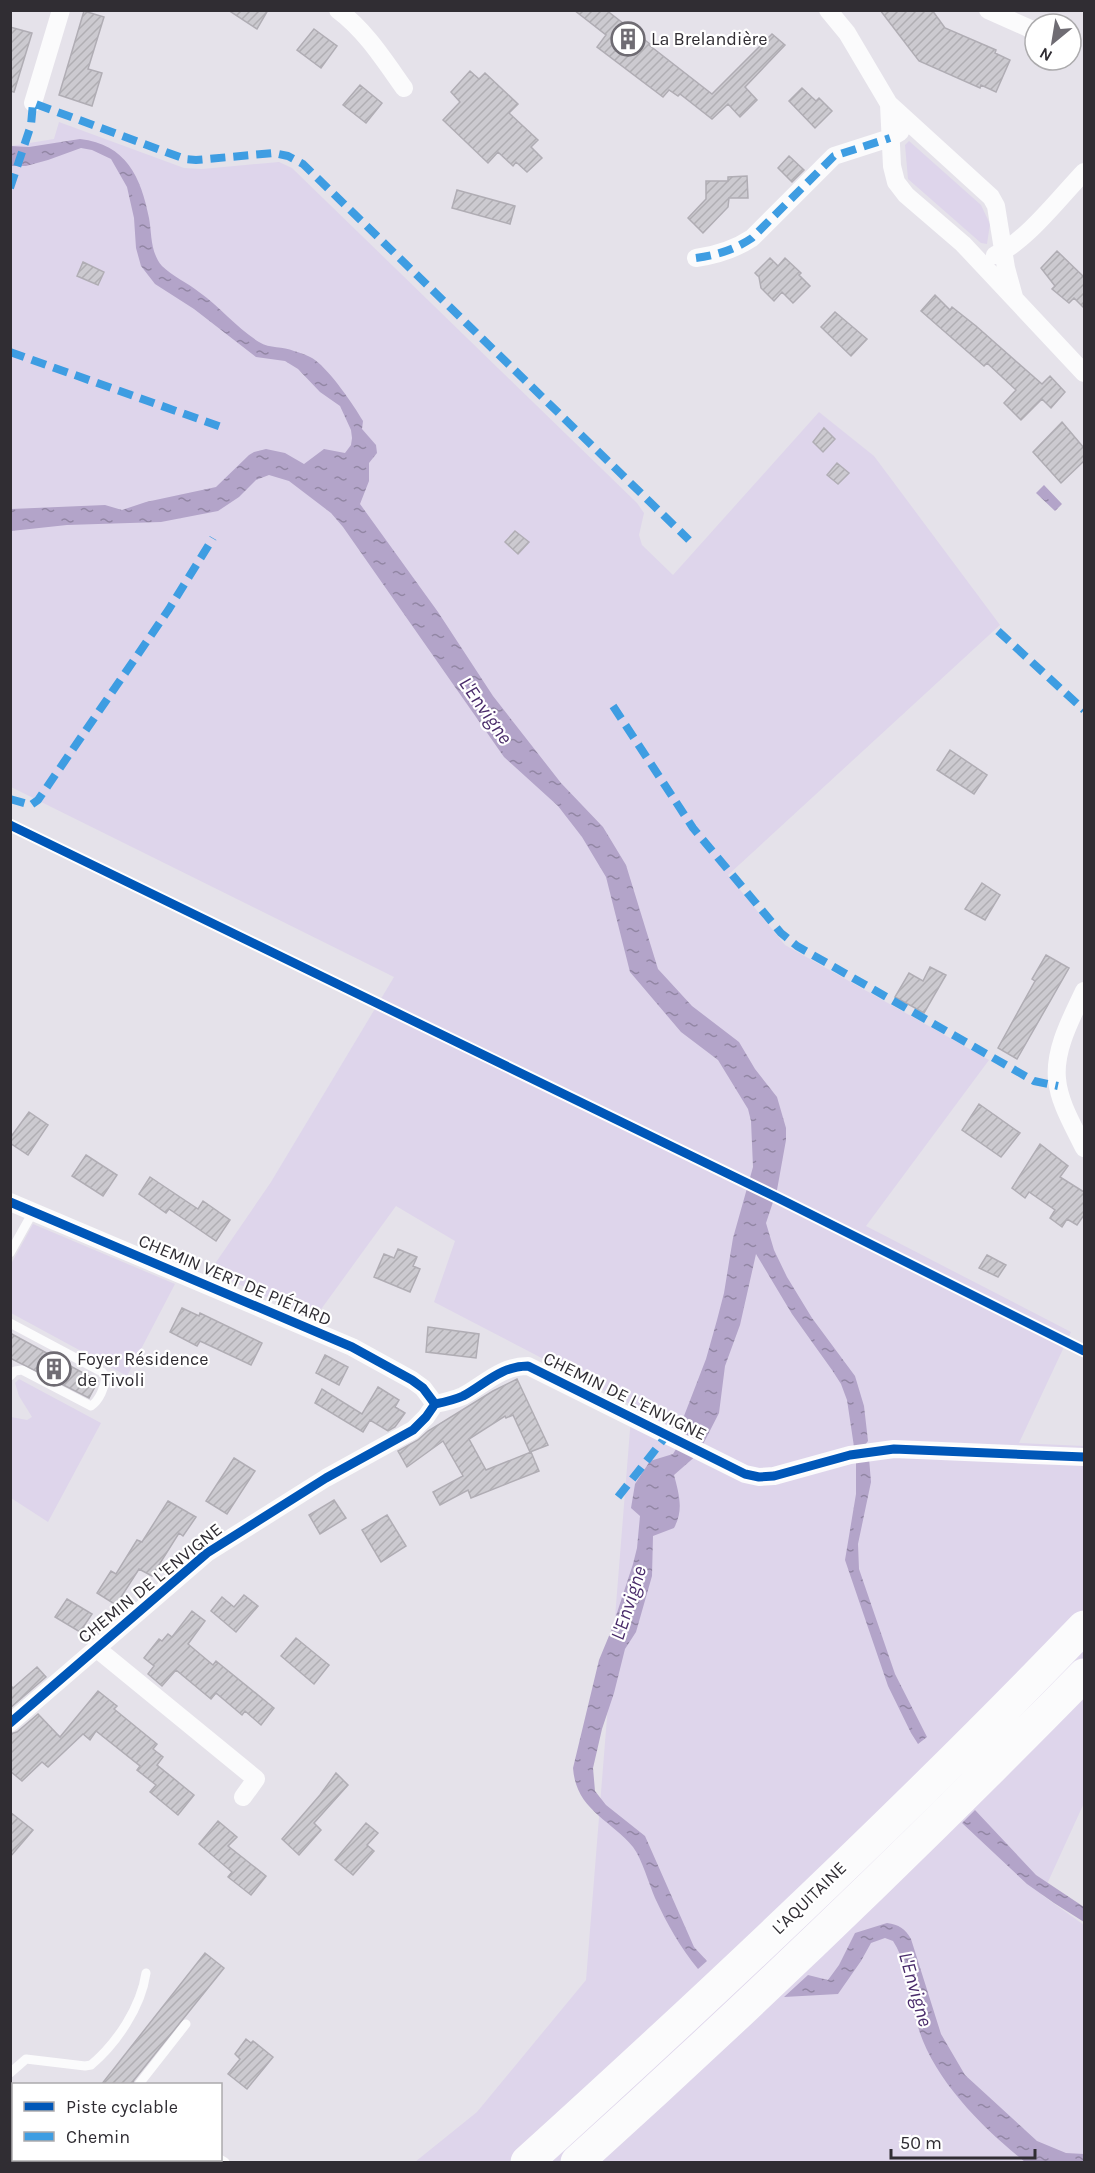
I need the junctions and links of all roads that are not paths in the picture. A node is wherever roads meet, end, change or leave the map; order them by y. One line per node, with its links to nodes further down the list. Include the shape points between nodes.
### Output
1 (61, 10): 7 (street)
2 (338, 10): 6 (street, via 360,29)
3 (828, 10): 8 (street, via 847,33)
4 (988, 10): 5 (street)
5 (1023, 26)
6 (404, 88)
7 (33, 104)
8 (889, 104): 9 (street); 10 (street)
9 (917, 131): 10 (street, via 904,130); 12 (street, via 991,197)
10 (890, 138): 13 (street, via 834,156 752,238 739,247); 14 (street, via 896,182)
11 (1084, 172): 12 (street)
12 (1004, 251): 14 (street); 15 (street)
13 (696, 258)
14 (979, 261): 15 (street)
15 (1014, 297): 16 (street)
16 (1084, 373)
17 (1084, 991): 18 (street, via 1057,1062 1057,1080 1066,1110)
18 (1084, 1148)
19 (10, 1202): 20 (street, CHEMIN VERT DE PIÉTARD)
20 (33, 1212): 21 (lane); 24 (street, CHEMIN VERT DE PIÉTARD, via 352,1347 412,1380)
21 (10, 1253)
22 (10, 1323): 23 (lane, via 106,1377 91,1406 22,1370)
23 (10, 1376)
24 (435, 1404): 25 (street, CHEMIN DE L'ENVIGNE, via 463,1395 504,1370 528,1366 745,1474 759,1477 877,1451 913,1449); 27 (street, CHEMIN DE L'ENVIGNE, via 413,1430 326,1478 207,1553)
25 (1084, 1457)
26 (1084, 1627): 35 (highway, L'AQUITAINE, via 902,1810)
27 (96, 1648): 29 (street, CHEMIN DE L'ENVIGNE); 30 (street, via 256,1779)
28 (1084, 1675): 36 (highway, L'AQUITAINE, via 919,1840)
29 (10, 1723)
30 (243, 1797)
31 (146, 1973): 33 (lane, via 136,2008 91,2065 26,2059)
32 (186, 2024): 34 (lane)
33 (10, 2073)
34 (141, 2083)
35 (527, 2163)
36 (577, 2163)

